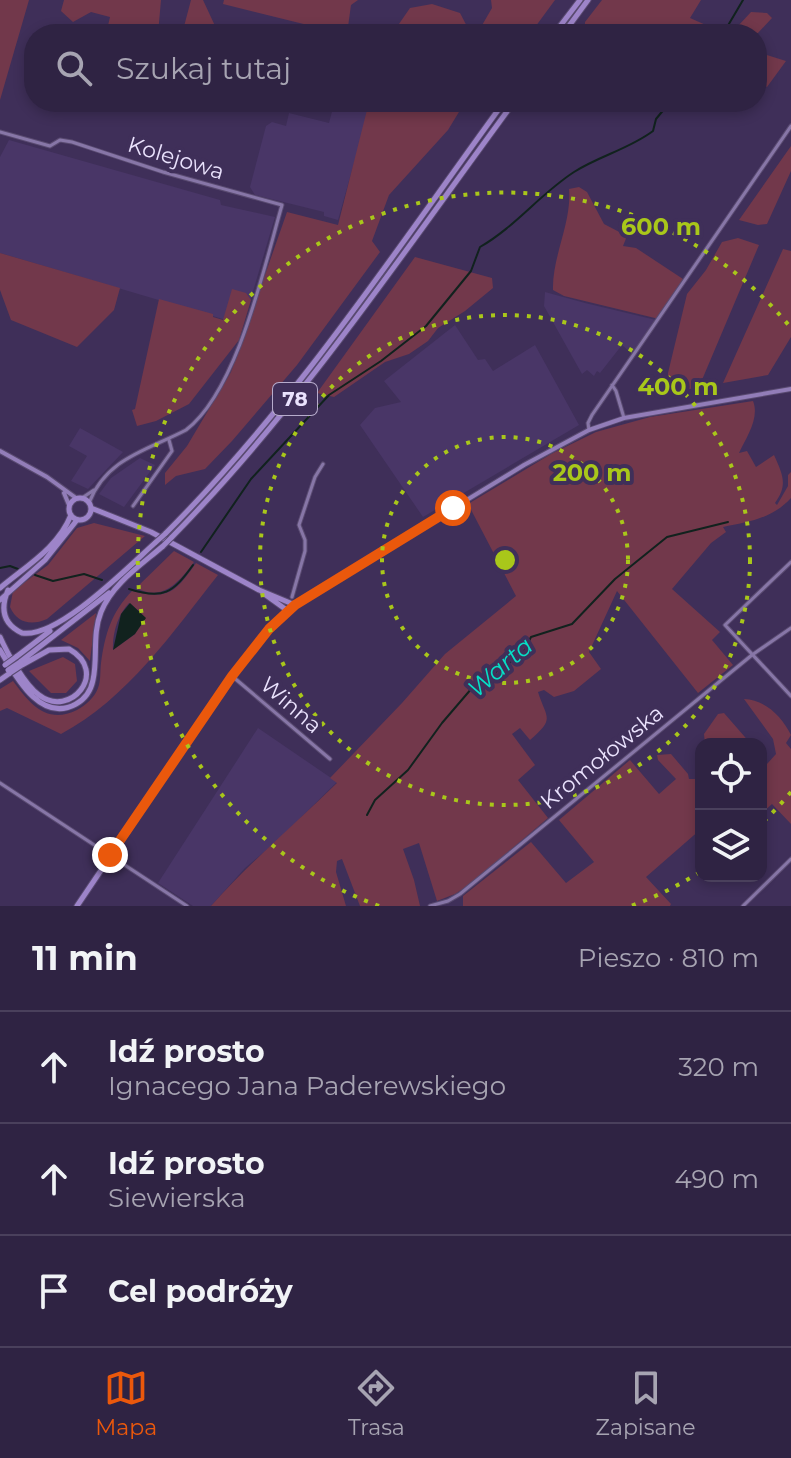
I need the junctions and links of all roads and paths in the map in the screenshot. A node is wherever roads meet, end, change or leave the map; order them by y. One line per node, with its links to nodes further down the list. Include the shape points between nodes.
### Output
1 (580, 0): 3 (main road)
2 (588, 0): 4 (main road)
3 (562, 24)
4 (570, 24)
5 (497, 112): 26 (main road, 78, via 288,397 227,470)
6 (507, 112): 27 (main road, 78, via 279,419)
7 (791, 126): 9 (street)
8 (0, 132): 13 (street, Kolejowa, via 50,146 60,140 282,205 227,374 193,424)
9 (612, 385): 11 (street); 12 (street, via 589,420)
10 (791, 389): 11 (main road)
11 (624, 418): 12 (main road)
12 (589, 430): 35 (main road)
13 (168, 439): 17 (street, via 123,459); 21 (street, via 172,451)
14 (0, 451): 16 (main road)
15 (323, 464): 32 (street, via 299,525 305,551)
16 (60, 487): 18 (main road); 19 (main road)
17 (97, 487): 18 (street); 20 (street)
18 (79, 498): 19 (main road); 20 (main road)
19 (69, 505): 22 (main road)
20 (90, 505): 23 (main road); 24 (main road)
21 (133, 506)
22 (71, 515): 25 (main road); 29 (main road, via 49,547)
23 (88, 516): 24 (main road); 25 (main road)
24 (111, 518): 26 (main road)
25 (77, 520): 29 (main road, via 45,560)
26 (159, 537): 27 (main road); 38 (main road, 78)
27 (172, 541): 30 (main road, 78, bridge); 31 (main road)
28 (791, 562): 42 (street, via 725,625)
29 (2, 588): 33 (main road); 38 (main road, via 4,613 15,630 35,634)
30 (113, 590): 41 (main road, via 98,622 92,683 75,704 54,708 39,702); 43 (main road, 78)
31 (259, 590): 34 (main road); 35 (main road)
32 (292, 597)
33 (0, 600)
34 (275, 604): 36 (main road); 37 (main road)
35 (295, 605): 36 (main road)
36 (288, 611): 37 (main road)
37 (274, 623): 45 (main road)
38 (61, 624): 43 (main road, 78)
39 (791, 628): 42 (street, Kromołowska)
40 (0, 637): 43 (main road, via 43,698 68,699 87,677 84,663 69,649)
41 (0, 650)
42 (752, 655): 47 (street); 54 (street, Kromołowska, via 460,894)
43 (19, 661): 44 (main road, 78, bridge)
44 (6, 669): 46 (main road, 78)
45 (232, 676): 48 (street, Winna); 50 (main road)
46 (0, 678)
47 (791, 696)
48 (330, 759)
49 (0, 783): 50 (street)
50 (110, 855): 52 (main road); 53 (street)
51 (791, 859): 55 (street)
52 (77, 906)
53 (187, 906)
54 (430, 906)
55 (743, 906)

